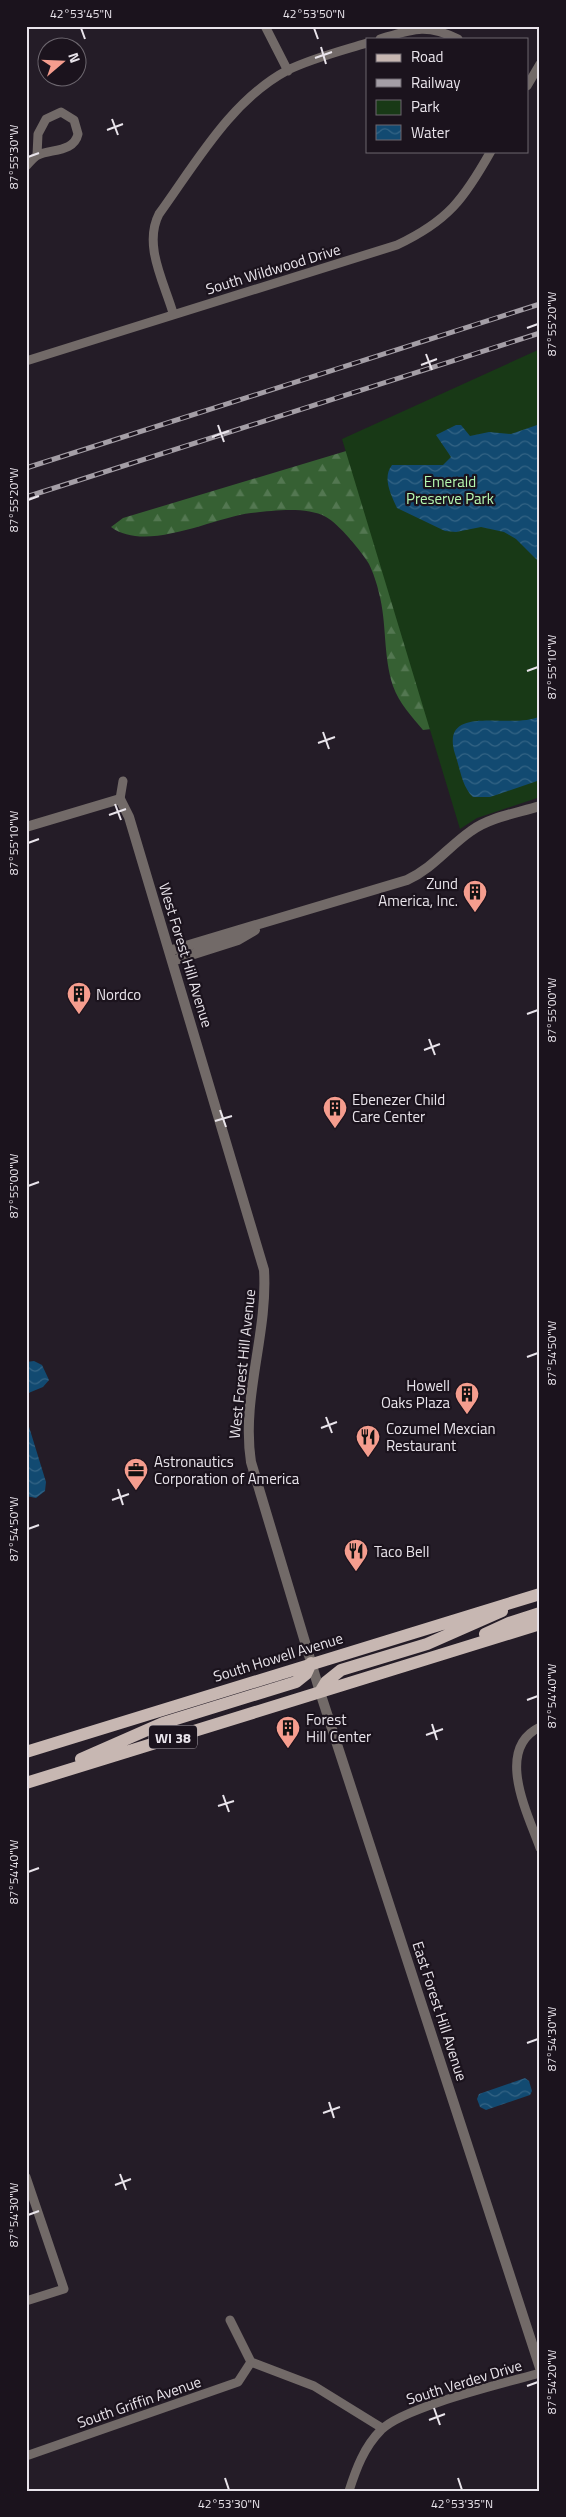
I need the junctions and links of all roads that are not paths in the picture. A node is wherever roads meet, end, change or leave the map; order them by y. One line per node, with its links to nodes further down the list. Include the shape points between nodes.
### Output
1 (265, 26): 6 (street)
2 (384, 38): 3 (street, via 421,28 438,30)
3 (456, 38)
4 (366, 43): 6 (street)
5 (540, 64): 7 (street)
6 (288, 71): 11 (street, via 253,94 239,108 159,214 152,234 154,252)
7 (528, 82)
8 (490, 152): 11 (street, South Wildwood Drive, via 459,202 438,222 412,238 377,252)
9 (36, 155): 9 (street, via 75,142 78,134 74,120 61,112 46,118 38,134); 10 (street)
10 (26, 166)
11 (173, 313): 12 (street, South Wildwood Drive)
12 (26, 361)
13 (122, 781): 14 (street)
14 (120, 799): 16 (street); 17 (street, West Forest Hill Avenue, via 129,817)
15 (540, 806): 17 (street, via 473,829 430,868 407,880 269,922 238,940)
16 (26, 827)
17 (170, 956): 22 (street, West Forest Hill Avenue, via 264,1270 265,1294 248,1448)
18 (539, 1594): 22 (main road, South Howell Avenue / WI 38); 23 (main road, via 436,1641 341,1670 326,1682)
19 (540, 1613): 21 (main road, via 509,1623)
20 (540, 1624): 21 (main road, WI 38)
21 (449, 1651): 23 (main road, WI 38)
22 (311, 1663): 23 (street, East Forest Hill Avenue); 25 (main road, South Howell Avenue / WI 38); 26 (main road, via 306,1674 296,1682 163,1724)
23 (320, 1692): 26 (main road, WI 38); 33 (street, East Forest Hill Avenue)
24 (540, 1726): 28 (street, via 523,1741 516,1760 521,1790)
25 (26, 1752)
26 (40, 1778): 27 (main road, WI 38)
27 (26, 1782)
28 (540, 1848)
29 (26, 2177): 30 (street, via 64,2289)
30 (26, 2301)
31 (230, 2320): 32 (street)
32 (251, 2362): 35 (street, via 314,2386); 36 (street, South Griffin Avenue, via 238,2382)
33 (540, 2368)
34 (540, 2373): 35 (street, South Verdev Drive, via 407,2414)
35 (382, 2428): 37 (street, South Verdev Drive, via 358,2464)
36 (26, 2456)
37 (349, 2491)

